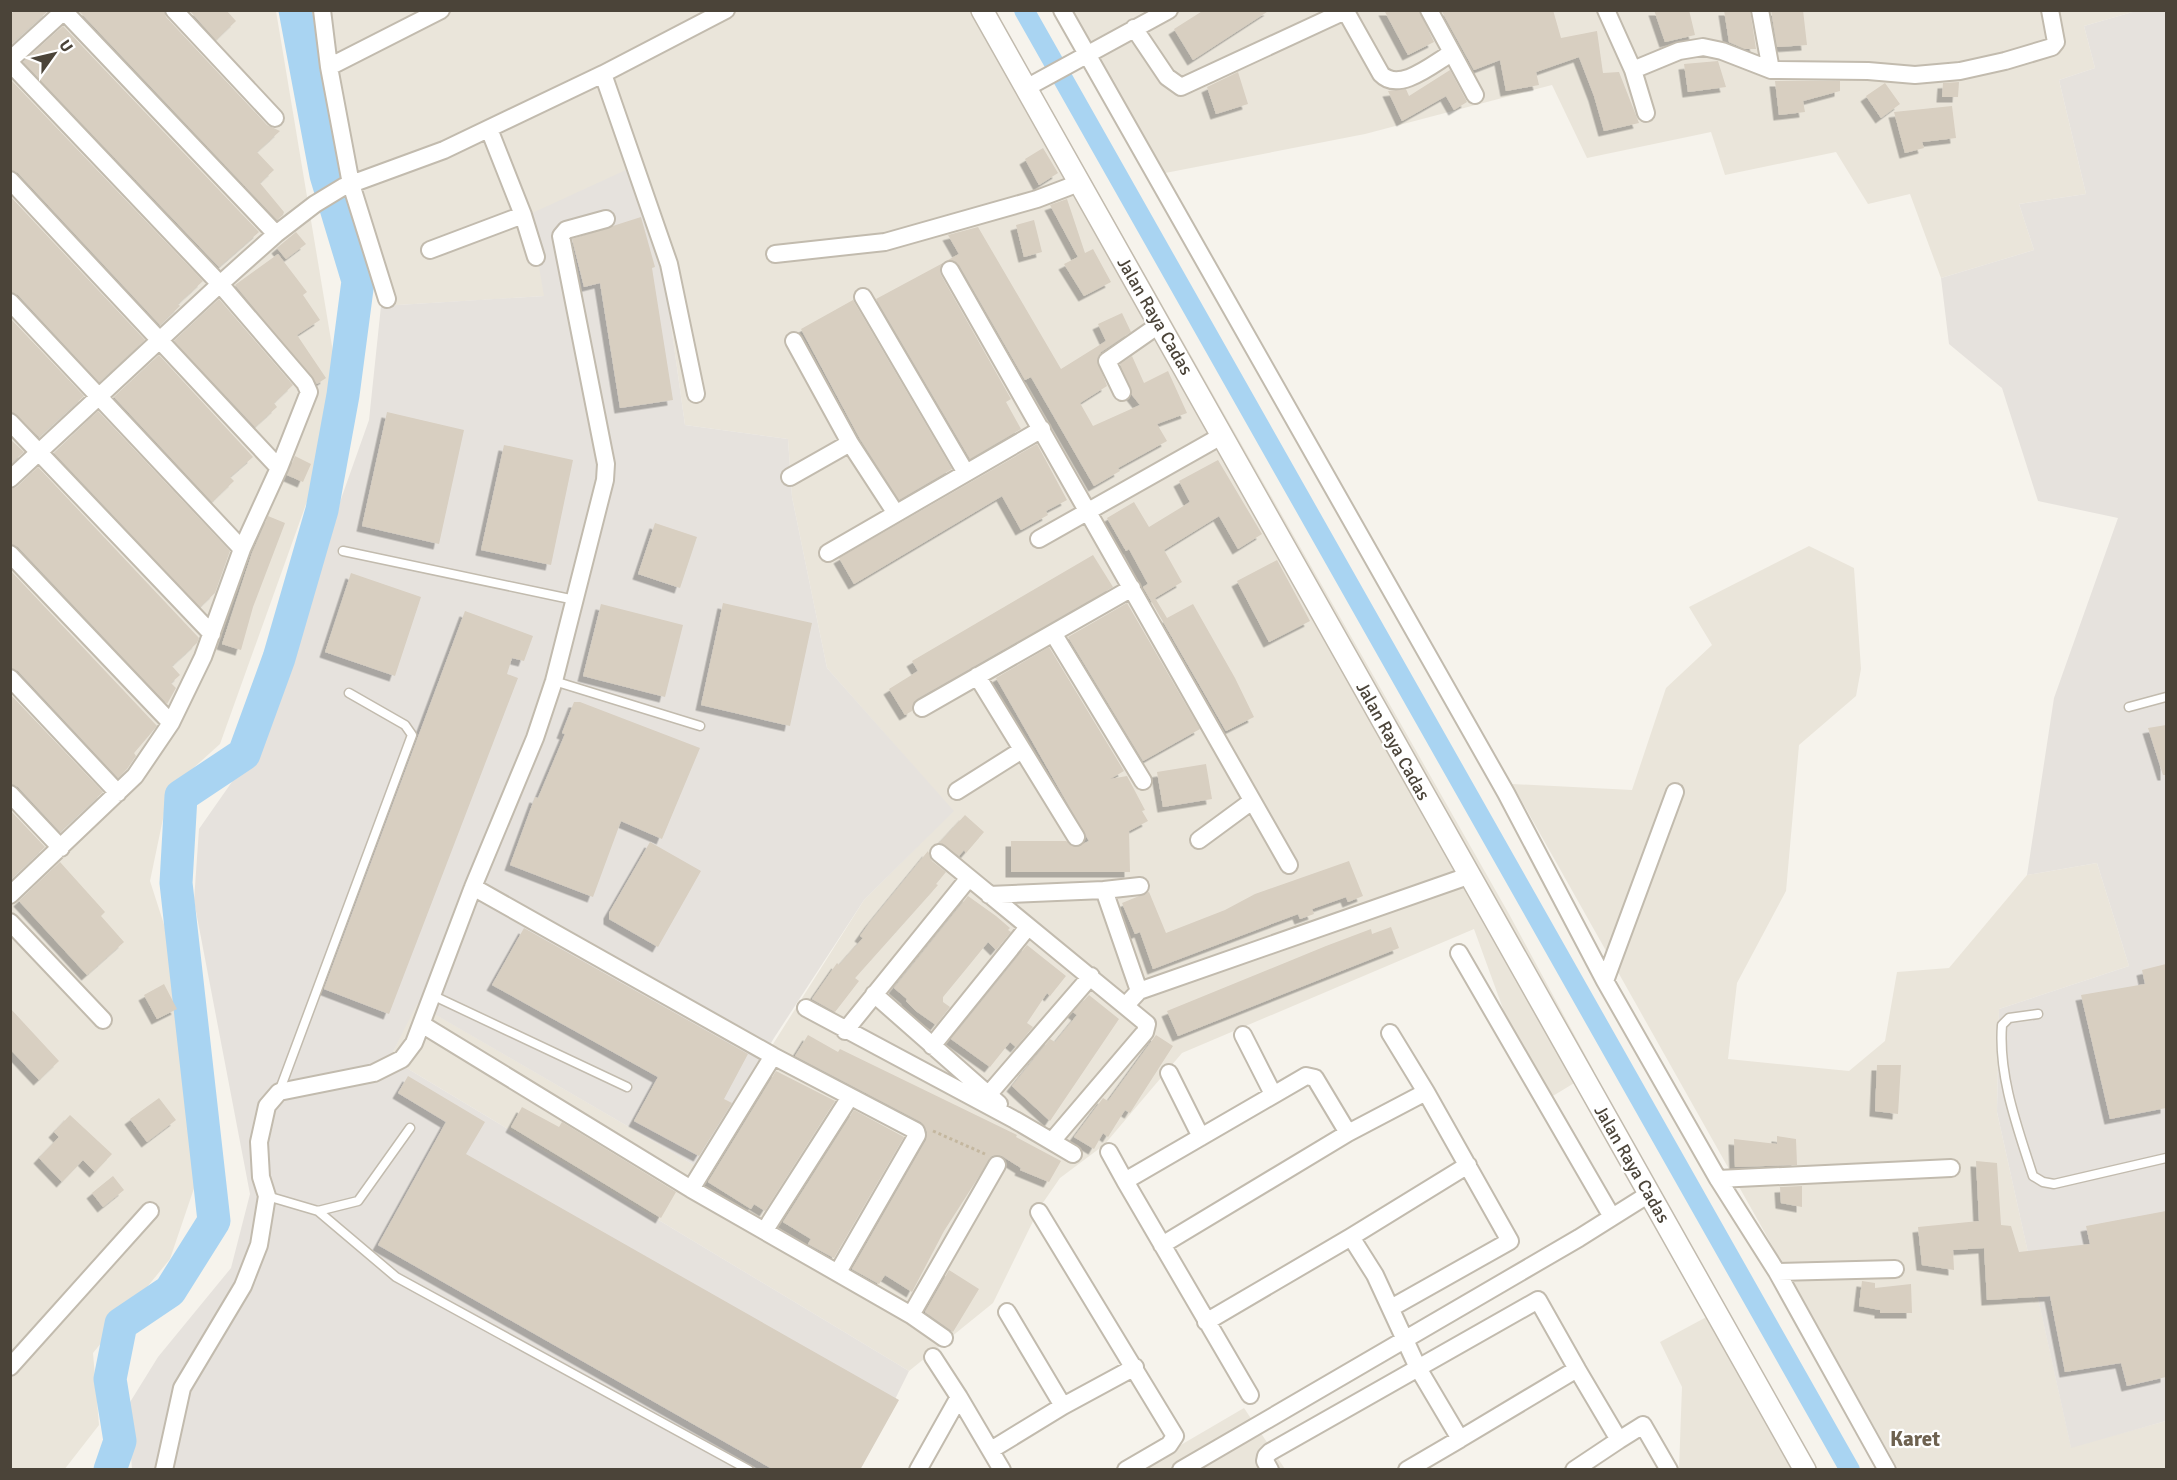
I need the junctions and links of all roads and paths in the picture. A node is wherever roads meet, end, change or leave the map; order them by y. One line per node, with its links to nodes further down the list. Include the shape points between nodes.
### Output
1 (174, 10): 25 (street)
2 (322, 10): 18 (street)
3 (441, 10): 18 (street)
4 (982, 10): 22 (street, Jalan Raya Cadas)
5 (1062, 10): 15 (street)
6 (1169, 10): 14 (street)
7 (1429, 10): 16 (street)
8 (1606, 10): 19 (street)
9 (1760, 10): 20 (street)
10 (2050, 10): 20 (street, via 2056,42 2052,47 2005,62 1915,75 1868,70)
11 (64, 11): 17 (street); 32 (street)
12 (1345, 11): 14 (street, via 1181,87 1167,77); 16 (street, via 1388,80 1409,77)
13 (720, 12): 21 (street)
14 (1134, 28): 15 (street)
15 (1085, 54): 22 (street); 99 (street, via 1506,793)
16 (1450, 54): 23 (street)
17 (10, 62): 37 (street)
18 (329, 67): 29 (street)
19 (1633, 70): 20 (street, via 1679,51 1703,47); 24 (street)
20 (1771, 70)
21 (603, 74): 26 (street); 45 (street, via 669,264)
22 (1028, 86): 28 (street, Jalan Raya Cadas)
23 (1475, 95)
24 (1646, 113)
25 (275, 118)
26 (489, 129): 29 (street); 30 (street)
27 (10, 180): 42 (street)
28 (1080, 183): 34 (street, via 885,242); 41 (street, Jalan Raya Cadas)
29 (347, 186): 32 (street, via 315,204); 39 (street)
30 (523, 214): 33 (street); 35 (street)
31 (606, 219): 64 (street, via 566,230 561,236 606,464 606,480)
32 (276, 234): 37 (street)
33 (430, 250)
34 (775, 254)
35 (536, 257)
36 (950, 270): 48 (street)
37 (220, 284): 42 (street); 52 (street, via 308,388)
38 (863, 297): 53 (street)
39 (387, 299)
40 (10, 302): 46 (street)
41 (1160, 324): 44 (street, via 1107,361); 49 (street, Jalan Raya Cadas)
42 (160, 340): 46 (street); 52 (street)
43 (794, 341): 50 (street)
44 (1122, 392)
45 (696, 394)
46 (99, 397): 51 (street); 59 (street)
47 (10, 422): 51 (street)
48 (1042, 429): 53 (street); 56 (street)
49 (1223, 435): 56 (street); 88 (street, Jalan Raya Cadas)
50 (850, 443): 54 (street); 57 (street)
51 (38, 452): 55 (street); 66 (street)
52 (279, 468): 59 (street)
53 (966, 472): 57 (street)
54 (790, 477)
55 (10, 479)
56 (1088, 511): 58 (street); 63 (street)
57 (895, 512): 61 (street)
58 (1039, 539)
59 (242, 549): 66 (street)
60 (343, 551): 64 (lane)
61 (828, 553)
62 (10, 554): 74 (street)
63 (1132, 588): 65 (street); 82 (street)
64 (575, 600): 69 (street)
65 (1053, 633): 67 (street); 77 (street)
66 (212, 634): 74 (street)
67 (977, 676): 73 (street); 76 (street)
68 (10, 678): 80 (street)
69 (554, 681): 75 (lane); 91 (street, via 535,738)
70 (349, 693): 115 (lane, via 405,725 412,735)
71 (2166, 697): 72 (lane)
72 (2129, 707)
73 (922, 708)
74 (171, 723): 80 (street)
75 (700, 726)
76 (1022, 750): 78 (street); 83 (street)
77 (1143, 781)
78 (957, 791)
79 (1675, 792): 99 (street)
80 (118, 793): 85 (street)
81 (10, 794): 85 (street)
82 (1252, 801): 84 (street); 87 (street)
83 (1076, 837)
84 (1199, 840)
85 (61, 848): 93 (street)
86 (939, 854): 89 (street)
87 (1289, 866)
88 (1468, 876): 100 (street); 135 (street, Jalan Raya Cadas)
89 (968, 879): 94 (street); 101 (street)
90 (1140, 886): 92 (street)
91 (473, 887): 102 (street); 112 (street)
92 (1104, 891): 94 (street); 100 (street)
93 (10, 895)
94 (989, 895): 96 (street)
95 (10, 922): 106 (street)
96 (1028, 927): 98 (street); 111 (street)
97 (1459, 953): 140 (street)
98 (1091, 976): 103 (street); 118 (street)
99 (1605, 981): 132 (street)
100 (1139, 991): 103 (street)
101 (874, 993): 108 (street); 111 (street)
102 (434, 996): 107 (street); 114 (lane)
103 (1126, 1005): 125 (street, via 1146,1024 1145,1032)
104 (806, 1008): 108 (street)
105 (2038, 1014): 128 (lane, via 2009,1018 2002,1025 2001,1039 2013,1111 2033,1176 2054,1184)
106 (103, 1020)
107 (423, 1025): 115 (street, via 402,1059 374,1073); 134 (street)
108 (845, 1031): 120 (street)
109 (1390, 1033): 116 (street)
110 (1243, 1035): 117 (street)
111 (932, 1046): 118 (street)
112 (773, 1056): 119 (street); 134 (street)
113 (1169, 1073): 124 (street)
114 (627, 1087)
115 (279, 1092): 136 (street, via 267,1106 259,1142 261,1177)
116 (1426, 1092): 123 (street); 129 (street)
117 (1273, 1094): 123 (street, via 1312,1076); 124 (street)
118 (988, 1095): 120 (street)
119 (850, 1097): 122 (street); 141 (street)
120 (1015, 1120): 125 (street)
121 (410, 1128): 138 (lane, via 358,1201)
122 (917, 1132): 130 (path, via 929,1129 991,1156); 145 (street)
123 (1348, 1133): 143 (street)
124 (1201, 1137): 133 (street)
125 (1052, 1141): 127 (street)
126 (1109, 1152): 133 (street)
127 (1073, 1154)
128 (2166, 1158)
129 (1468, 1165): 142 (street); 147 (street, via 1510,1240)
130 (997, 1166): 149 (street)
131 (1951, 1168): 132 (street)
132 (1718, 1179): 146 (street)
133 (1125, 1181): 143 (street)
134 (691, 1189): 141 (street)
135 (1649, 1194): 140 (street); 174 (street, Jalan Raya Cadas)
136 (267, 1196): 138 (lane); 164 (street, via 259,1245 243,1286 182,1388)
137 (150, 1211): 154 (street)
138 (318, 1211): 165 (lane, via 396,1276)
139 (1039, 1212): 155 (street)
140 (1612, 1217): 152 (street)
141 (765, 1230): 145 (street)
142 (1351, 1237): 147 (street); 150 (street)
143 (1162, 1245): 150 (street)
144 (1895, 1269): 146 (street)
145 (838, 1272): 149 (street)
146 (1777, 1272): 175 (street)
147 (1391, 1308): 152 (street)
148 (1007, 1312): 160 (street)
149 (911, 1315): 151 (street)
150 (1206, 1322): 158 (street)
151 (944, 1338)
152 (1403, 1339): 156 (street); 169 (street)
153 (933, 1357): 159 (street)
154 (10, 1367)
155 (1135, 1367): 160 (street); 168 (street, via 1175,1436 1170,1445)
156 (1418, 1368): 157 (street, via 1538,1300); 161 (street); 170 (street, via 1270,1452 1264,1461)
157 (1577, 1370): 161 (street); 162 (street)
158 (1250, 1395)
159 (959, 1397): 163 (street); 166 (street)
160 (1063, 1406): 163 (street)
161 (1460, 1439): 171 (street)
162 (1619, 1440): 172 (street); 173 (street, via 1643,1425)
163 (991, 1450): 167 (street)
164 (164, 1470)
165 (749, 1470)
166 (918, 1470)
167 (1002, 1470)
168 (1126, 1470)
169 (1181, 1470)
170 (1270, 1470)
171 (1407, 1470)
172 (1574, 1470)
173 (1670, 1470)
174 (1805, 1470)
175 (1887, 1470)

